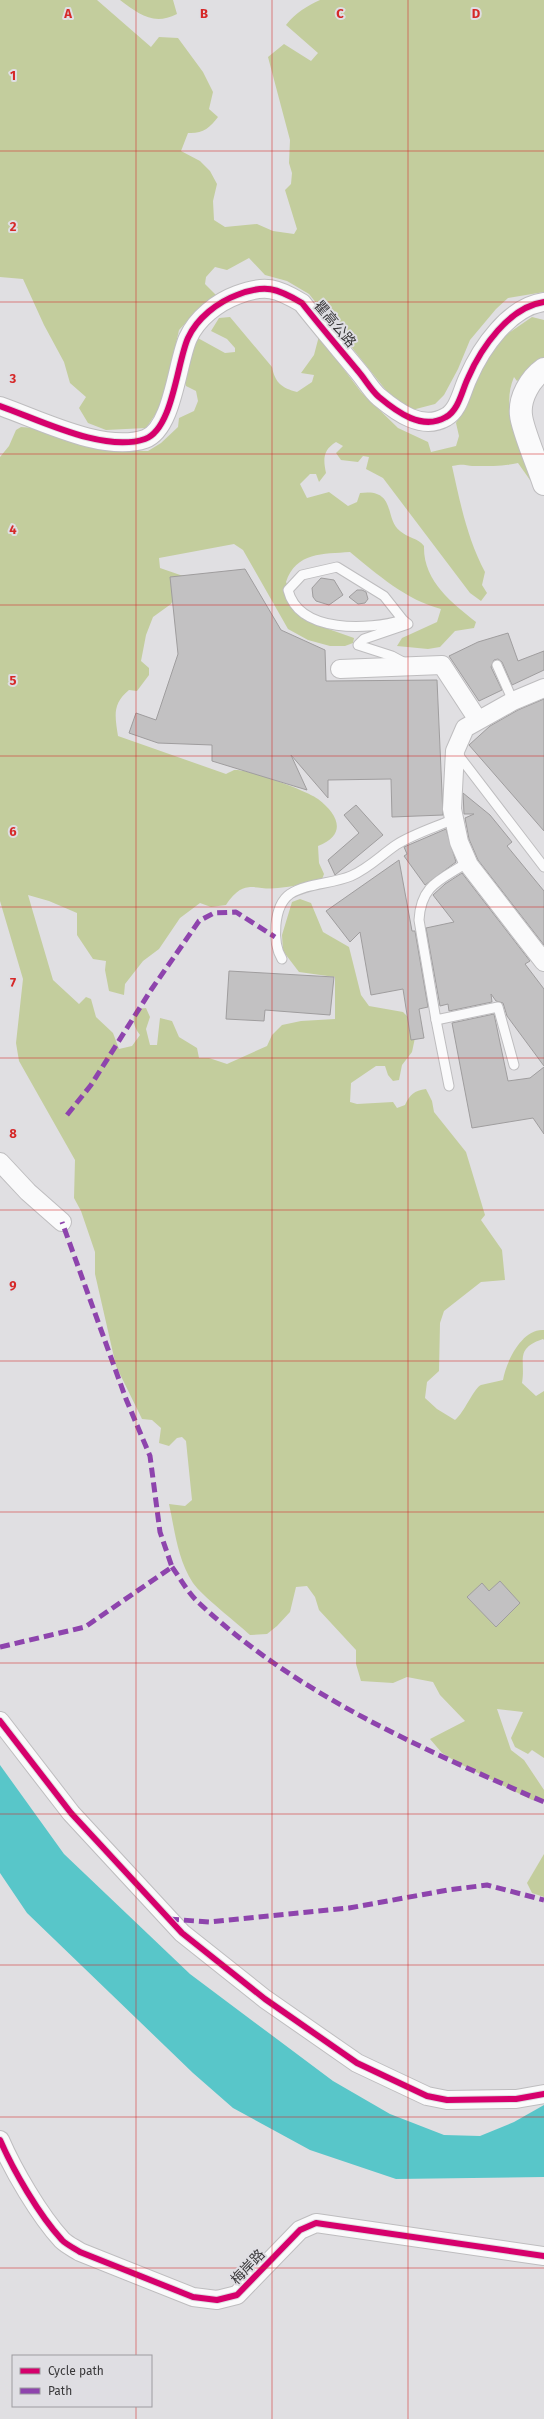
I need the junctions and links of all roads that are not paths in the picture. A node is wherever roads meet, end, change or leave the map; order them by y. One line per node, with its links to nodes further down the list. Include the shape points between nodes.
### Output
1 (544, 302): 3 (street, 瞿高公路, via 534,303 512,317 488,342 468,377 459,402 447,417 435,421 412,421 378,396 302,303 286,293 270,288 254,288 223,300 204,316 188,338 169,406 157,430 147,438 138,441 109,442 89,439)
2 (544, 369): 4 (street, via 527,388 521,415)
3 (0, 406)
4 (544, 484)
5 (403, 620): 5 (lane, via 384,596 337,567 302,575 288,590 290,598 311,618 340,626 382,626); 7 (lane, via 408,624 364,639 358,645 392,656)
6 (497, 665): 10 (lane)
7 (410, 666): 8 (street); 11 (street, via 442,665)
8 (340, 669)
9 (544, 688): 10 (street)
10 (513, 701): 11 (street)
11 (478, 720): 12 (street, via 465,728)
12 (455, 751): 13 (street, via 452,809); 15 (lane)
13 (454, 819): 14 (street, via 459,842); 16 (lane, via 397,844 368,868 337,882 304,888 290,895 277,919 275,937)
14 (468, 862): 17 (street); 18 (lane, via 436,883 424,895 420,905 420,920)
15 (544, 867)
16 (282, 959)
17 (544, 962)
18 (436, 1020): 19 (lane, via 498,1007); 20 (lane)
19 (514, 1066)
20 (449, 1086)
21 (0, 1162): 22 (street, via 28,1192)
22 (62, 1222)
23 (0, 1721): 24 (street, via 71,1813 182,1933 265,1999 357,2063 427,2096 447,2100 516,2099)
24 (544, 2094)
25 (0, 2140): 26 (street, 梅岸路, via 6,2155 48,2222 63,2241 80,2252 193,2297 217,2300 237,2296 300,2230 316,2223)
26 (544, 2256)

